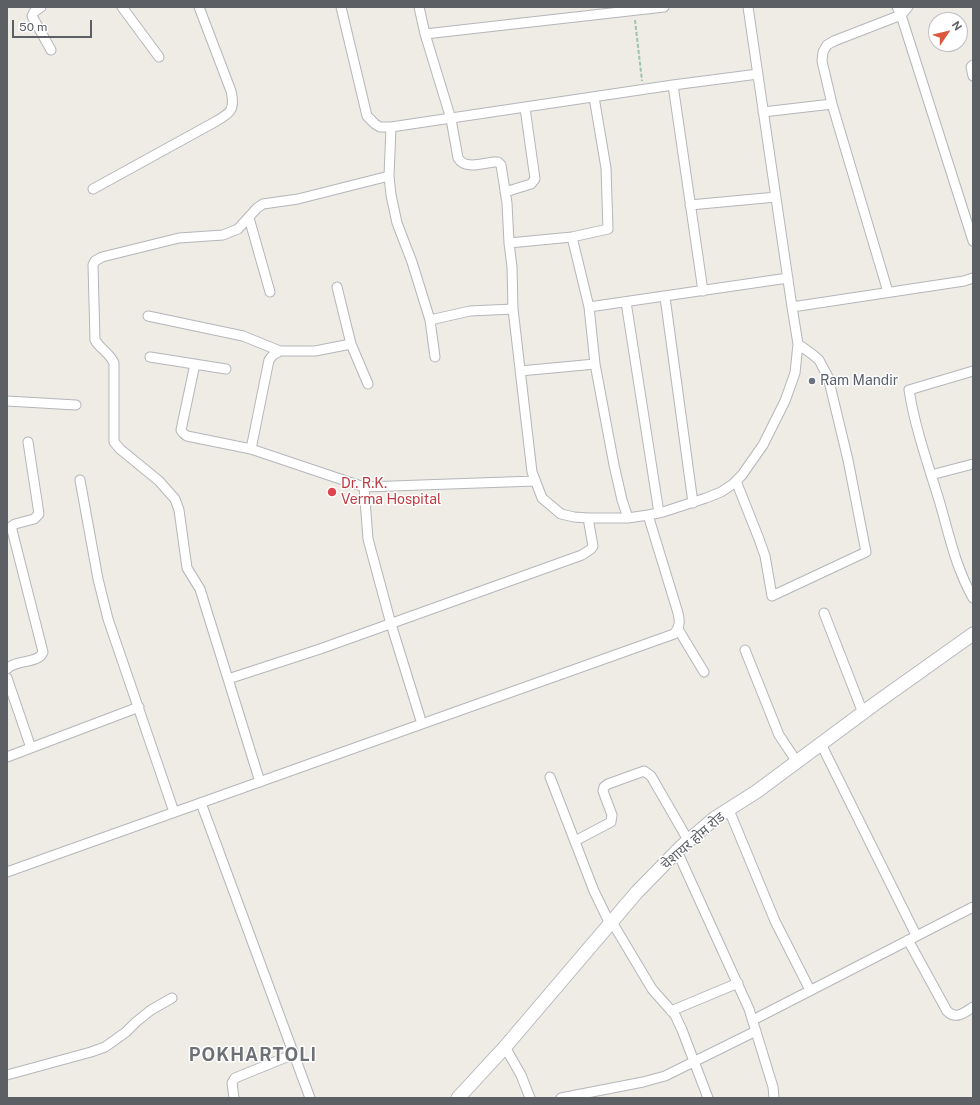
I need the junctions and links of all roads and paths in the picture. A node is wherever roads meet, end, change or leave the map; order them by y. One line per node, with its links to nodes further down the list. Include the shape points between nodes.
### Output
1 (41, 7): 12 (street, via 32,16)
2 (122, 7): 13 (street)
3 (199, 7): 26 (street, via 231,91 233,106 225,116 213,124)
4 (340, 7): 24 (street, via 367,116 380,127)
5 (419, 7): 11 (street)
6 (664, 7): 9 (street)
7 (748, 7): 15 (street)
8 (908, 7): 10 (street)
9 (634, 11): 11 (street); 18 (path)
10 (899, 11): 20 (street, via 827,45 822,61); 32 (street)
11 (425, 34): 23 (street)
12 (51, 50)
13 (159, 58)
14 (973, 65): 16 (street)
15 (758, 74): 17 (street); 22 (street)
16 (973, 76)
17 (673, 86): 18 (street); 29 (street)
18 (643, 90): 19 (street)
19 (594, 97): 21 (street); 31 (street, via 606,168 608,229)
20 (832, 104): 22 (street); 39 (street)
21 (525, 108): 23 (street); 27 (street, via 536,179 530,184)
22 (764, 112): 28 (street)
23 (450, 119): 24 (street); 27 (street, via 461,163 500,163)
24 (391, 127): 25 (street)
25 (389, 176): 30 (street, via 298,199 263,204); 46 (street, via 397,223)
26 (93, 189)
27 (506, 192): 33 (street)
28 (776, 197): 29 (street); 34 (street)
29 (690, 205): 37 (street)
30 (248, 218): 38 (street); 82 (street, via 238,229 223,235 179,238 102,256 95,261 92,271 96,340 114,363 114,442 169,491 174,499 179,510 187,568 198,586)
31 (572, 237): 33 (street); 42 (street)
32 (973, 241)
33 (509, 243): 44 (street)
34 (788, 278): 37 (street); 43 (street)
35 (973, 278): 39 (street)
36 (337, 287): 47 (street)
37 (703, 291): 40 (street)
38 (270, 292)
39 (888, 292): 43 (street)
40 (664, 297): 41 (street); 68 (street)
41 (626, 302): 42 (street); 69 (street)
42 (589, 307): 53 (street)
43 (792, 307): 48 (street)
44 (513, 309): 46 (street, via 470,311); 55 (street)
45 (148, 316): 49 (street, via 243,336)
46 (430, 320): 51 (street)
47 (351, 344): 49 (street, via 315,351); 57 (street)
48 (798, 344): 65 (street, via 795,373 784,401 763,445); 65 (street, via 819,360 828,377 866,552 772,596 760,539)
49 (280, 351): 61 (street, via 269,360)
50 (150, 356): 52 (street)
51 (435, 357)
52 (195, 364): 54 (street); 61 (street, via 182,432 187,436)
53 (595, 364): 55 (street); 72 (street, via 614,465)
54 (226, 369)
55 (520, 371): 66 (street)
56 (973, 371): 63 (street, via 909,390)
57 (368, 384)
58 (7, 401): 59 (street)
59 (76, 405)
60 (28, 442): 79 (street, via 38,514 34,519 14,524 12,530 43,652 38,658 16,663)
61 (251, 449): 67 (street)
62 (973, 464): 63 (street)
63 (931, 475): 73 (street, via 960,573)
64 (80, 480): 83 (street, via 99,585 108,619)
65 (736, 481): 68 (street, via 721,492)
66 (535, 482): 67 (street); 71 (street, via 542,498 561,514)
67 (364, 487): 75 (street, via 368,540)
68 (693, 503): 69 (street)
69 (659, 513): 70 (street)
70 (648, 515): 72 (street); 76 (street, via 678,613)
71 (588, 518): 72 (street); 75 (street, via 593,546 587,552)
72 (628, 518)
73 (973, 598)
74 (824, 613): 84 (street)
75 (391, 624): 82 (street); 85 (street)
76 (678, 629): 80 (street); 85 (street, via 663,639)
77 (972, 638): 84 (street, चेशायर होम रोड)
78 (745, 650): 89 (street, via 780,735)
79 (7, 669)
80 (704, 672)
81 (7, 678): 87 (street)
82 (228, 679): 91 (street)
83 (139, 707): 87 (street); 94 (street)
84 (863, 712): 86 (street, चेशायर होम रोड)
85 (422, 724): 91 (street)
86 (821, 744): 89 (street, चेशायर होम रोड); 101 (street)
87 (31, 748): 88 (street)
88 (7, 757)
89 (796, 762): 93 (street, चेशायर होम रोड)
90 (550, 777): 96 (street)
91 (260, 782): 92 (street)
92 (201, 803): 94 (street); 111 (street)
93 (729, 810): 95 (street, चेशायर होम रोड); 104 (street, via 775,921)
94 (174, 812): 98 (street)
95 (688, 840): 96 (street, via 651,776 644,771 604,787 603,791 612,815 611,822); 97 (street, चेशायर होम रोड)
96 (575, 841): 100 (street, via 594,891)
97 (677, 851): 100 (street, चेशायर होम रोड); 103 (street)
98 (7, 872)
99 (973, 907): 101 (street)
100 (611, 923): 107 (street, via 652,989); 110 (street, चेशायर होम रोड)
101 (916, 935): 102 (street)
102 (908, 940): 104 (street); 106 (street, via 947,1011 956,1016)
103 (738, 983): 107 (street); 108 (street)
104 (810, 990): 108 (street)
105 (172, 998): 113 (street, via 151,1010 105,1047)
106 (973, 1007)
107 (671, 1011): 112 (street, via 682,1030)
108 (753, 1020): 109 (street)
109 (756, 1031): 112 (street); 120 (street)
110 (505, 1047): 116 (street, चेशायर होम रोड); 117 (street, via 521,1075)
111 (294, 1054): 114 (street, via 235,1078 232,1083); 115 (street)
112 (694, 1062): 118 (street, via 654,1080); 119 (street)
113 (7, 1075)
114 (234, 1098)
115 (310, 1098)
116 (458, 1098)
117 (530, 1098)
118 (561, 1098)
119 (708, 1098)
120 (774, 1098)

